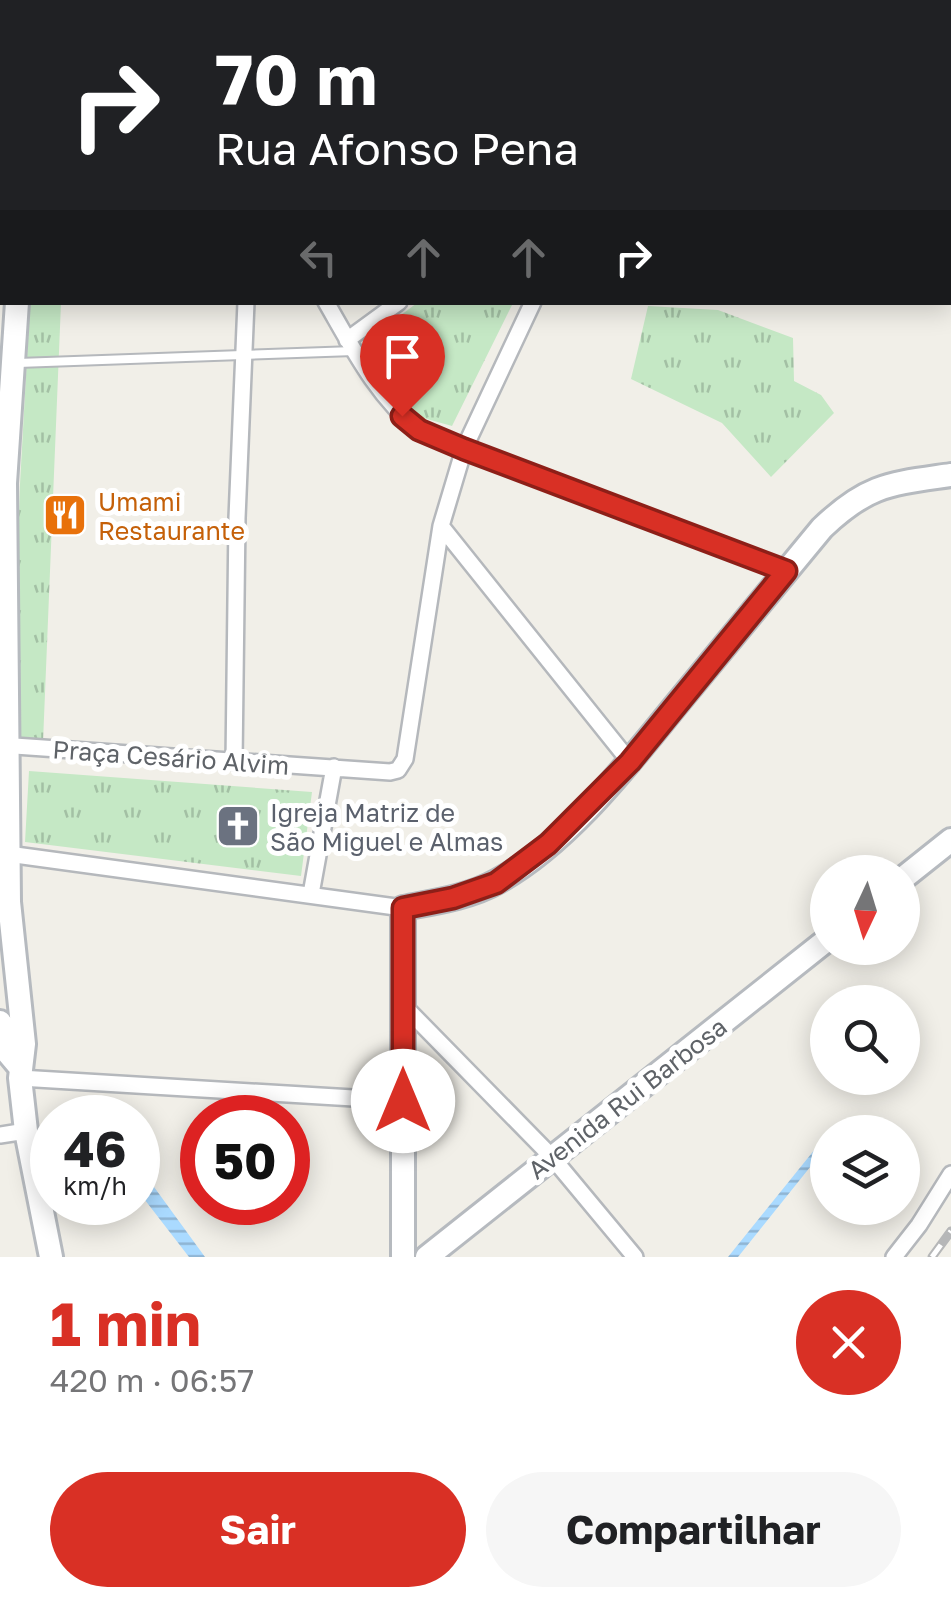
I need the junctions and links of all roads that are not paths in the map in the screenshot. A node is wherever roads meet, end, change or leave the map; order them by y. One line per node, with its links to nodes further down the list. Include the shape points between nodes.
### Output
1 (17, 305): 8 (main road)
2 (246, 305): 7 (street)
3 (328, 305): 6 (street)
4 (396, 305): 6 (street)
5 (532, 305): 9 (street)
6 (351, 346): 7 (lane); 9 (street, via 402,416)
7 (242, 356): 8 (lane); 16 (street)
8 (14, 364): 14 (main road)
9 (464, 449): 11 (street); 13 (street)
10 (951, 475): 13 (main road, via 897,483 849,502)
11 (441, 526): 17 (street); 18 (street, Praça Cesário Alvim, via 405,759 390,772)
12 (0, 530): 14 (main road)
13 (786, 571): 17 (main road)
14 (6, 585): 15 (main road)
15 (4, 746): 16 (street, Praça Cesário Alvim); 20 (main road)
16 (234, 762): 18 (street, Praça Cesário Alvim)
17 (630, 762): 24 (main road, via 568,826 496,883)
18 (334, 768): 22 (street)
19 (951, 840): 21 (main road)
20 (4, 850): 22 (street); 23 (main road)
21 (920, 865)
22 (311, 894): 24 (street)
23 (4, 902): 28 (main road, via 24,1044)
24 (403, 908): 26 (main road)
25 (810, 954): 32 (main road, Avenida Rui Barbosa)
26 (403, 1005): 29 (main road); 32 (street)
27 (0, 1022): 28 (main road, via 4,1048)
28 (19, 1072): 29 (street); 30 (main road)
29 (403, 1101): 35 (main road)
30 (26, 1131): 31 (street); 34 (main road)
31 (0, 1135)
32 (550, 1156): 36 (main road, Avenida Rui Barbosa); 37 (street)
33 (951, 1174): 38 (street)
34 (51, 1257)
35 (403, 1257)
36 (427, 1257)
37 (636, 1257)
38 (894, 1257)

